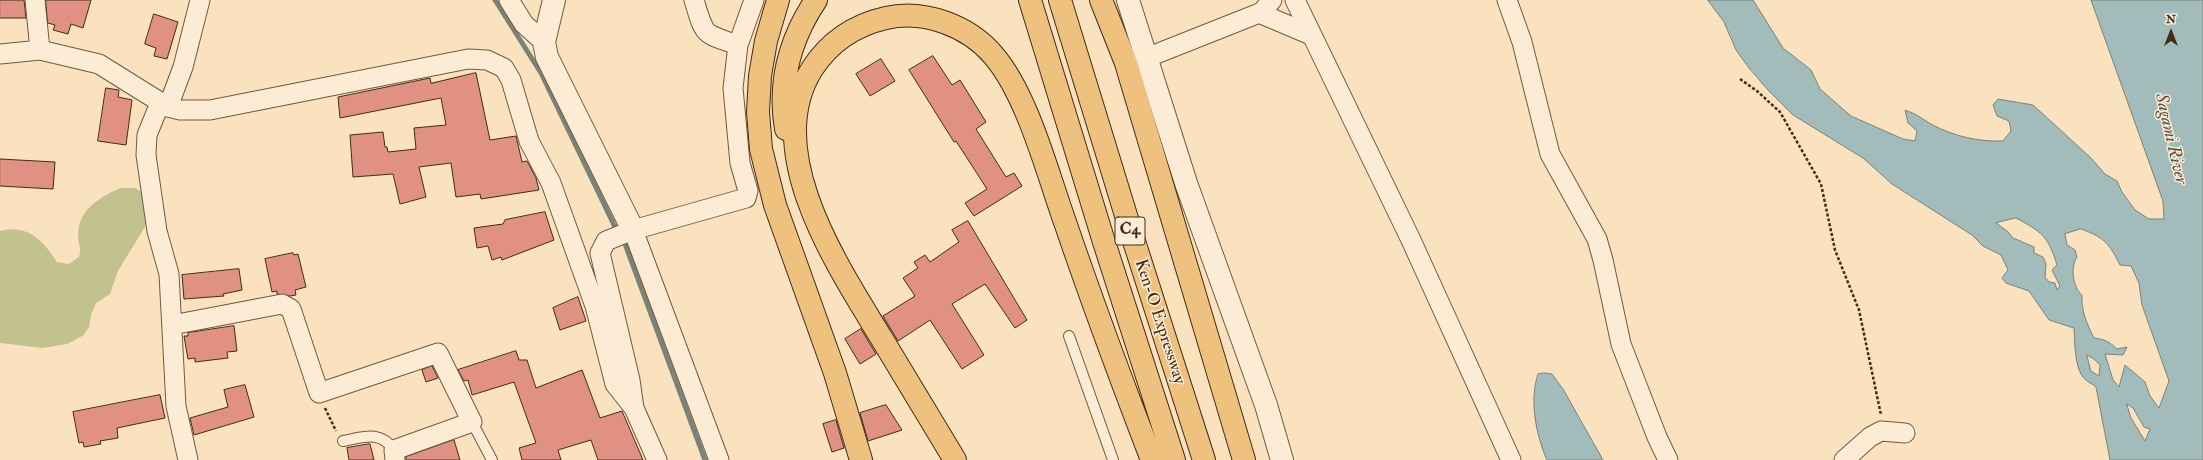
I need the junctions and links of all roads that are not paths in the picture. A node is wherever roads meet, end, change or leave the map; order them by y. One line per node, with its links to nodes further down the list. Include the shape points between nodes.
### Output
1 (35, 0): 21 (street)
2 (200, 0): 25 (street, via 183,67)
3 (509, 0): 19 (street, via 524,24)
4 (554, 0): 19 (street)
5 (694, 0): 20 (street, via 703,30 710,36)
6 (754, 0): 20 (street)
7 (778, 0): 23 (highway)
8 (786, 0): 23 (highway, via 774,24)
9 (816, 0): 26 (highway, via 792,45 785,74 783,105 787,136)
10 (1030, 0): 43 (highway, Ken-O Expressway / C4, via 1101,235)
11 (1060, 0): 44 (highway, Ken-O Expressway / C4)
12 (1101, 0): 45 (highway, via 1126,63)
13 (1128, 0): 24 (street)
14 (1272, 0): 17 (street)
15 (1295, 0): 18 (street)
16 (1507, 0): 48 (street, via 1522,42 1550,154 1597,239 1604,260 1621,344)
17 (1259, 13): 18 (street); 24 (street)
18 (1311, 34): 47 (street, via 1411,240)
19 (544, 42): 27 (street, via 547,57)
20 (738, 45): 27 (street, via 733,88 740,163 748,191 746,198)
21 (40, 50): 22 (street); 25 (street, via 99,64)
22 (0, 54)
23 (763, 58): 39 (highway, via 759,93 759,131 765,168 775,205 835,373)
24 (1146, 58): 46 (street, via 1186,183 1266,405)
25 (164, 105): 28 (street, via 147,135 146,155 157,231 169,274); 30 (street, via 180,110 210,110 468,59 487,60 504,68 511,80 529,141 551,182 595,306 616,384)
26 (808, 200): 40 (highway, via 840,271); 42 (highway, via 796,147 796,115 803,86 828,47 857,27 893,16 911,15 948,23 979,42 1003,68 1023,106)
27 (633, 230): 30 (street, via 606,241 600,253 630,380); 38 (street)
28 (172, 325): 31 (street, via 282,304 291,309 318,393 438,353); 35 (street, via 176,406)
29 (1068, 336): 41 (lane)
30 (634, 408): 37 (street)
31 (472, 422): 34 (street); 36 (lane)
32 (1905, 434): 49 (street, via 1881,431 1870,437)
33 (343, 441): 34 (lane, via 369,436 381,437 388,442)
34 (394, 455)
35 (188, 460)
36 (492, 460)
37 (657, 460)
38 (719, 460)
39 (861, 460)
40 (955, 460)
41 (1113, 460)
42 (1152, 460)
43 (1174, 460)
44 (1204, 460)
45 (1244, 460)
46 (1282, 460)
47 (1511, 460)
48 (1668, 460)
49 (1844, 460)

